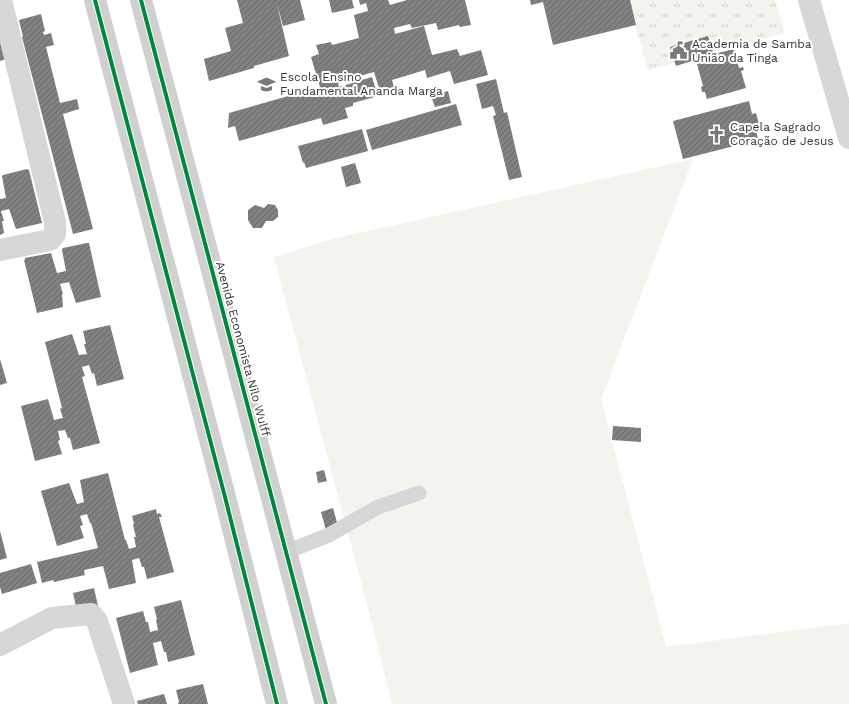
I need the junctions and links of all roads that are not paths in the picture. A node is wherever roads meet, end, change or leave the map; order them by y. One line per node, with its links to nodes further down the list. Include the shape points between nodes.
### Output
1 (1, 0): 6 (street, via 55,222 55,234 50,240)
2 (95, 0): 11 (street, via 226,496)
3 (141, 0): 8 (street, Avenida Economista Nilo Wulff)
4 (810, 0): 5 (street)
5 (849, 138)
6 (0, 250)
7 (419, 493): 8 (lane, via 378,507 329,535)
8 (286, 552): 12 (street, Avenida Economista Nilo Wulff)
9 (0, 645): 10 (street, via 52,618 91,614 97,621)
10 (124, 704)
11 (277, 704)
12 (326, 704)

